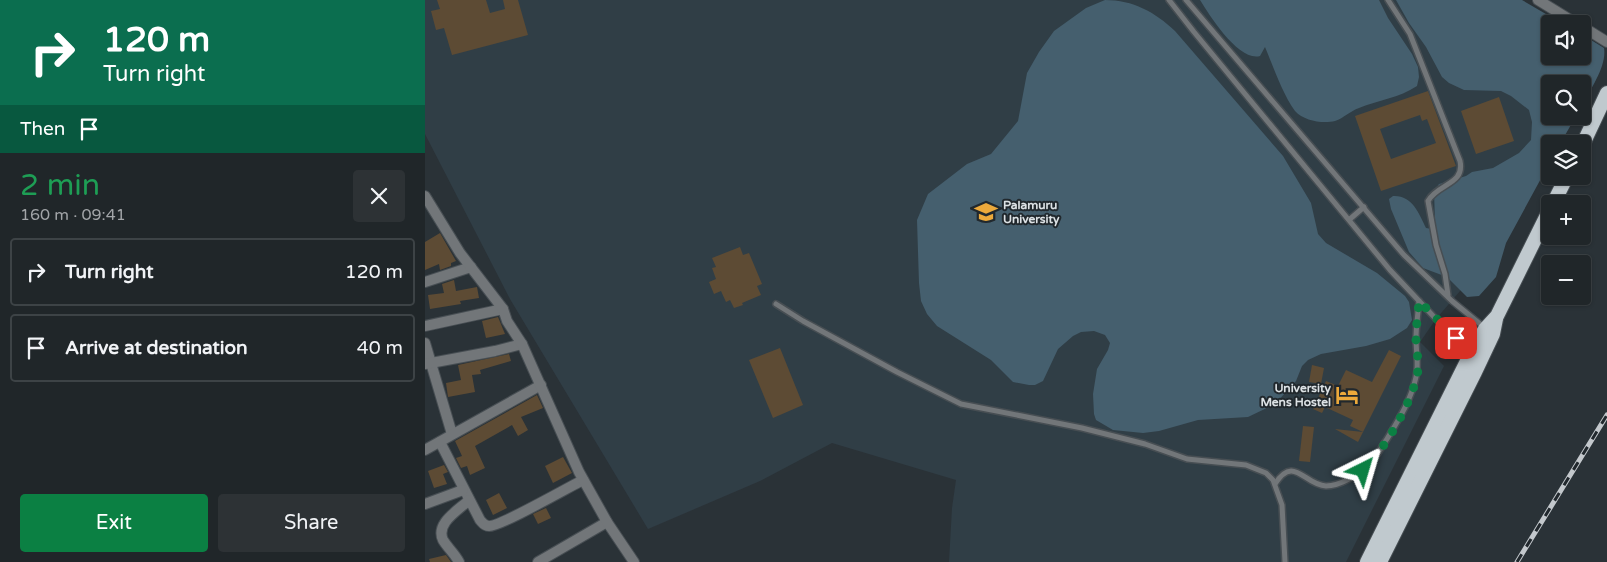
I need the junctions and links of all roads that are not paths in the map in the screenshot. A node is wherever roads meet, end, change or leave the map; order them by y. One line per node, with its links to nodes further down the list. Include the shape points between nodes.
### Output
1 (1169, 0): 13 (lane)
2 (1186, 0): 12 (lane)
3 (1388, 0): 17 (lane, via 1410,34 1460,161 1459,176 1436,191 1428,202)
4 (1539, 0): 5 (street)
5 (1563, 15)
6 (1591, 32): 7 (street)
7 (1607, 42)
8 (1607, 93): 9 (highway)
9 (1587, 135)
10 (425, 196): 11 (street)
11 (428, 208): 15 (street)
12 (1364, 208): 13 (lane); 17 (lane, via 1404,255)
13 (1350, 219): 18 (lane)
14 (1541, 227): 22 (highway)
15 (471, 267): 16 (street); 20 (street)
16 (425, 282)
17 (1448, 296): 22 (lane)
18 (1419, 301): 25 (lane); 32 (lane, via 1418,370 1414,388 1375,458 1363,470 1326,486 1293,470 1279,477)
19 (776, 304): 32 (lane, via 820,331 961,404 1136,441 1187,460 1246,465 1266,473)
20 (503, 309): 21 (street); 24 (street)
21 (425, 326)
22 (1489, 331): 25 (highway)
23 (425, 343): 26 (street)
24 (522, 344): 26 (street); 27 (street)
25 (1477, 355): 41 (highway); 42 (highway)
26 (428, 363): 28 (street)
27 (541, 384): 28 (street); 31 (street)
28 (452, 434): 29 (street)
29 (440, 442): 30 (street); 33 (street)
30 (425, 450)
31 (583, 480): 34 (street, via 489,527 480,520); 36 (street)
32 (1275, 484): 40 (lane, via 1282,505)
33 (463, 490): 34 (street); 35 (street)
34 (469, 500): 37 (street, via 442,527 441,532)
35 (425, 504)
36 (607, 522): 38 (street); 39 (street)
37 (459, 562)
38 (538, 562)
39 (634, 562)
40 (1285, 562)
41 (1367, 562)
42 (1380, 562)

